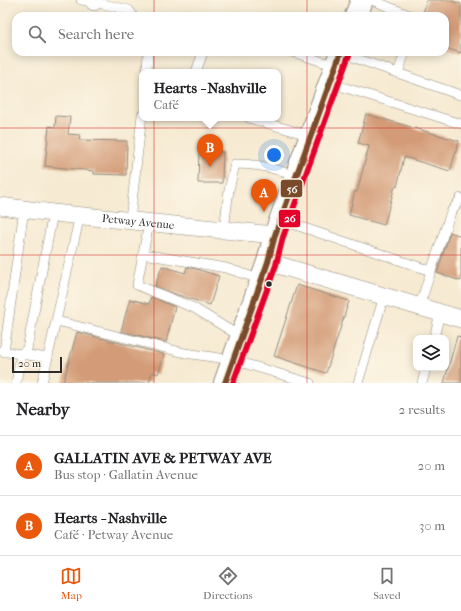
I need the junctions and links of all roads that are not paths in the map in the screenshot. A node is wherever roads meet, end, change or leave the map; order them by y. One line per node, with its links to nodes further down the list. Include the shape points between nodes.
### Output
1 (362, 0): 5 (main road)
2 (372, 0): 6 (lane)
3 (89, 1): 4 (lane)
4 (131, 12)
5 (358, 12)
6 (401, 12)
7 (148, 56): 12 (lane)
8 (202, 56): 13 (lane)
9 (307, 56): 11 (lane)
10 (404, 56): 14 (lane)
11 (337, 64): 14 (lane); 18 (lane); 19 (main road)
12 (147, 69)
13 (197, 69)
14 (398, 73): 15 (lane)
15 (460, 95)
16 (141, 121): 26 (lane)
17 (259, 121): 19 (lane)
18 (461, 124)
19 (311, 136): 20 (main road)
20 (297, 177): 28 (main road); 29 (lane, via 275,168 235,164)
21 (461, 198): 32 (lane, via 451,212)
22 (0, 206): 23 (street, Petway Avenue)
23 (24, 209): 24 (street, Petway Avenue); 40 (lane)
24 (53, 213): 25 (street, Petway Avenue); 41 (lane, via 27,349)
25 (80, 215): 26 (street, Petway Avenue); 37 (lane)
26 (130, 220): 27 (street, Petway Avenue)
27 (148, 223): 29 (street, Petway Avenue); 30 (lane)
28 (278, 228): 29 (street, Petway Avenue); 31 (main road); 32 (lane)
29 (224, 229)
30 (143, 254): 31 (lane, via 226,268); 39 (lane, via 137,285 194,308)
31 (265, 271): 33 (street); 39 (main road)
32 (431, 271): 34 (lane)
33 (384, 296): 34 (street); 49 (lane)
34 (419, 307): 35 (street)
35 (440, 313): 36 (street); 38 (lane)
36 (461, 319)
37 (57, 321): 42 (lane); 43 (lane, via 185,353)
38 (435, 335)
39 (242, 337): 43 (main road)
40 (2, 352): 41 (lane)
41 (21, 354): 42 (lane); 45 (lane)
42 (48, 358): 46 (lane)
43 (233, 360): 47 (main road); 48 (lane)
44 (425, 371): 50 (lane)
45 (16, 383)
46 (42, 383)
47 (225, 383)
48 (310, 383)
49 (358, 383)
50 (422, 383)

